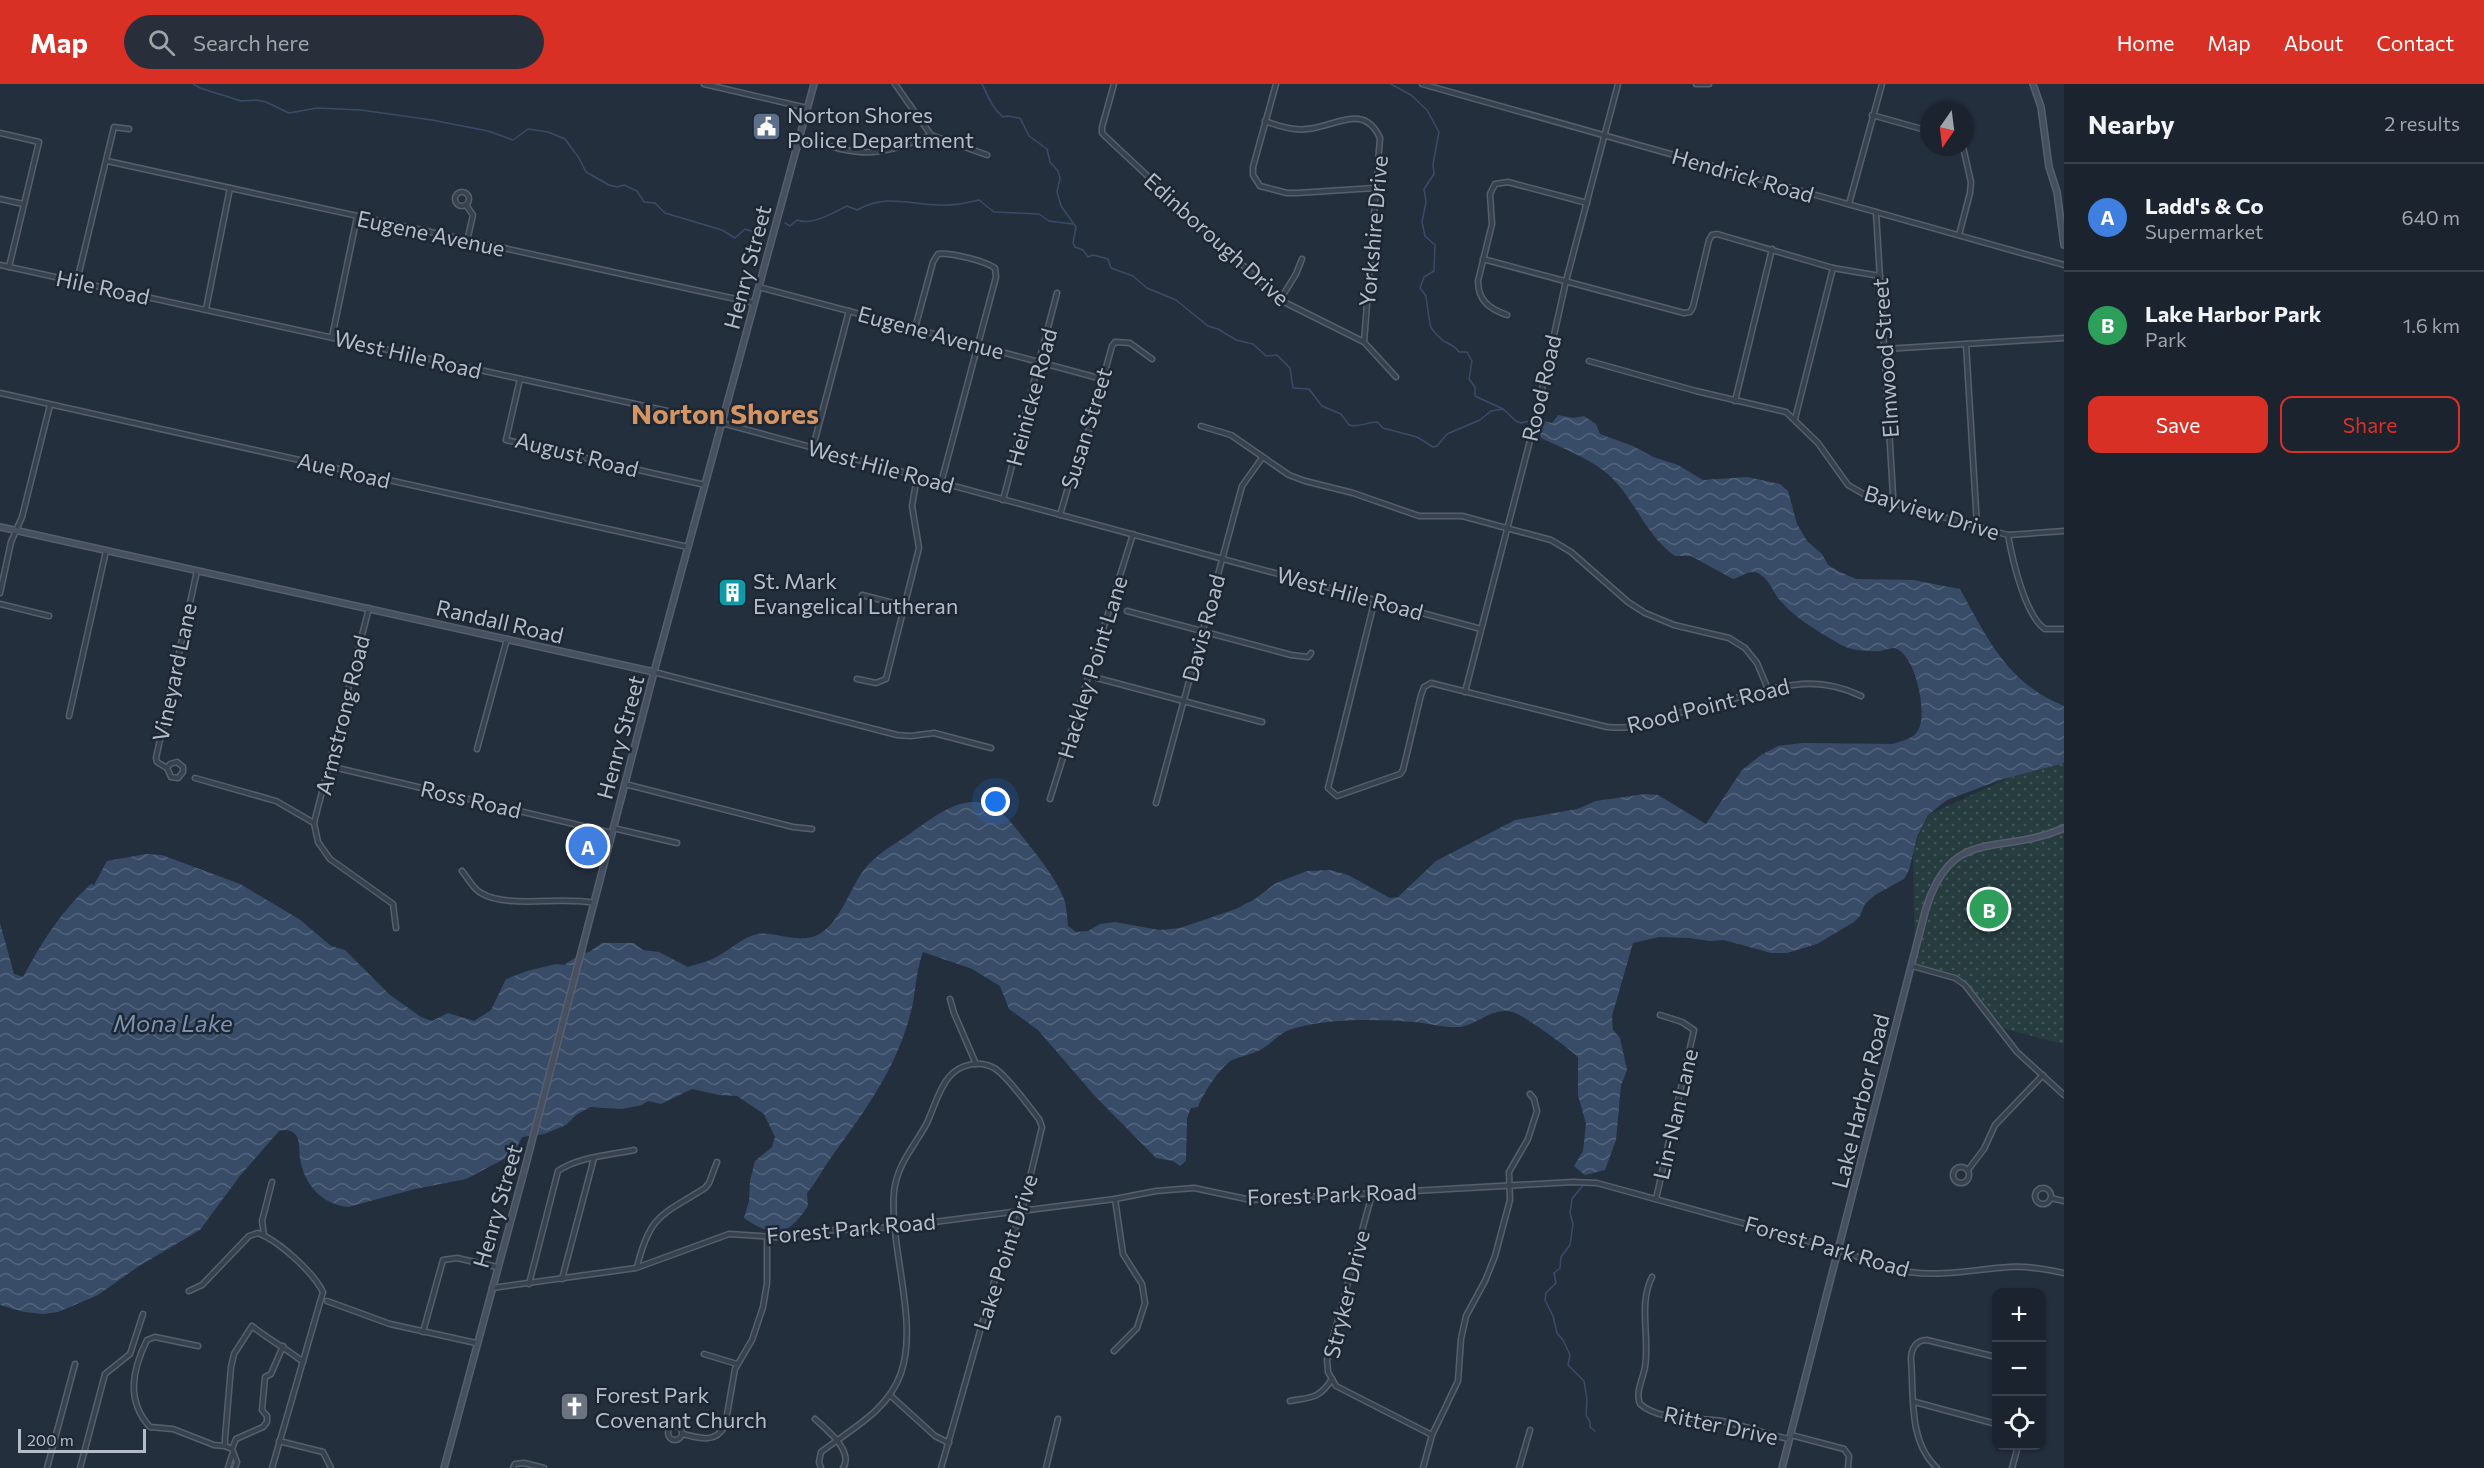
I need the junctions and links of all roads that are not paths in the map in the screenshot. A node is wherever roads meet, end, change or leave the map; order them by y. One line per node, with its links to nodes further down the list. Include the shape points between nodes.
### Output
1 (704, 84): 12 (street)
2 (814, 84): 12 (street, Henry Street)
3 (895, 84): 18 (street)
4 (1114, 84): 48 (street, Edinborough Drive, via 1102,133)
5 (1276, 84): 14 (street)
6 (1422, 84): 19 (street, Hendrick Road)
7 (1618, 84): 19 (street, Rood Road)
8 (1696, 84): 11 (street)
9 (1882, 84): 13 (street)
10 (2033, 84): 35 (street, via 2041,106)
11 (1709, 85)
12 (807, 108): 20 (street, Henry Street)
13 (1872, 115): 15 (street); 29 (street)
14 (1265, 122): 25 (street, Yorkshire Drive, via 1302,130 1352,119 1371,123 1380,138); 25 (street, via 1253,167 1260,186 1287,193)
15 (1920, 128)
16 (129, 129): 23 (street, via 114,127)
17 (0, 133): 28 (street, via 39,142)
18 (931, 135): 20 (street, via 874,154); 21 (street)
19 (1605, 136): 27 (street, Rood Road); 29 (street, Hendrick Road)
20 (799, 138): 46 (street, Henry Street)
21 (987, 155)
22 (1965, 156): 33 (street, via 1971,182)
23 (107, 161): 24 (street, Eugene Avenue); 45 (street)
24 (231, 188): 32 (street, Eugene Avenue); 50 (street)
25 (1375, 188): 56 (street, Yorkshire Drive)
26 (0, 199): 28 (street)
27 (1587, 203): 38 (street, via 1508,182 1495,184 1490,194 1492,224); 44 (street, Rood Road)
28 (23, 204): 41 (street)
29 (1849, 204): 31 (street, Hendrick Road)
30 (466, 205): 34 (street, via 472,215)
31 (1876, 212): 33 (street, Hendrick Road); 43 (street, Elmwood Street)
32 (357, 217): 34 (street, Eugene Avenue); 54 (street)
33 (1959, 235): 40 (street, Hendrick Road)
34 (467, 241): 49 (street, Eugene Avenue)
35 (2064, 244)
36 (1772, 249): 42 (street); 44 (street, via 1712,235 1690,312 1684,313); 67 (street)
37 (1302, 259): 48 (street)
38 (1483, 259): 44 (street); 52 (street, via 1478,291 1493,310)
39 (0, 265): 41 (street, Hile Road)
40 (2064, 265)
41 (9, 267): 45 (street, Hile Road)
42 (1833, 268): 43 (street); 69 (street)
43 (1880, 276): 59 (street, Elmwood Street)
44 (1566, 281): 82 (street, Rood Road)
45 (77, 282): 50 (street, Hile Road)
46 (759, 287): 49 (street, Henry Street); 51 (street, Eugene Avenue)
47 (1058, 293): 62 (street, Heinicke Road)
48 (1280, 300): 56 (street, Edinborough Drive)
49 (754, 303): 70 (street, Henry Street)
50 (206, 309): 54 (street, West Hile Road)
51 (849, 311): 53 (street, Eugene Avenue); 72 (street)
52 (1507, 315)
53 (915, 328): 58 (street, Eugene Avenue); 58 (street, via 938,254 988,264 995,268 996,277)
54 (332, 337): 64 (street, West Hile Road)
55 (2064, 338): 57 (street)
56 (1364, 342): 63 (street, Edinborough Drive)
57 (1966, 344): 59 (street); 80 (street)
58 (978, 345): 62 (street, Eugene Avenue); 75 (street)
59 (1885, 349): 78 (street, Elmwood Street)
60 (1152, 359): 65 (street, Susan Street, via 1130,343 1115,342)
61 (1589, 361): 67 (street, Bayview Drive)
62 (1040, 362): 65 (street, Eugene Avenue); 77 (street, Heinicke Road)
63 (1396, 377)
64 (520, 379): 70 (street, West Hile Road); 76 (street, August Road, via 506,440)
65 (1102, 379): 79 (street, Susan Street, via 1080,461)
66 (0, 393): 68 (street, Aue Road)
67 (1735, 400): 69 (street, Bayview Drive, via 1774,408)
68 (50, 405): 83 (street); 87 (street, Aue Road)
69 (1795, 419): 78 (street, Bayview Drive, via 1848,485)
70 (722, 423): 72 (street, West Hile Road); 76 (street, Henry Street)
71 (1201, 426): 73 (street, via 1231,435)
72 (813, 447): 74 (street, West Hile Road)
73 (1262, 458): 82 (street, via 1289,476 1419,516 1462,516); 89 (street, Davis Road, via 1244,481)
74 (917, 477): 75 (street, West Hile Road); 95 (street, via 912,506 919,548)
75 (941, 483): 77 (street, West Hile Road)
76 (705, 485): 87 (street, Henry Street)
77 (1003, 500): 79 (street, West Hile Road)
78 (1892, 505): 80 (street, Bayview Drive)
79 (1059, 515): 85 (street, West Hile Road)
80 (1977, 526): 86 (street, Bayview Drive)
81 (0, 527): 83 (street, Randall Road)
82 (1508, 527): 99 (street, Rood Road); 107 (street, via 1560,544 1645,613 1674,625 1729,638 1745,648 1757,663)
83 (16, 531): 88 (street, Randall Road); 91 (street)
84 (2064, 531): 86 (street, Bayview Drive)
85 (1133, 534): 89 (street, West Hile Road); 119 (street, Hackley Point Lane)
86 (2008, 535): 100 (street, via 2035,620 2045,629)
87 (688, 547): 104 (street, Henry Street)
88 (106, 551): 90 (street, Randall Road); 111 (street)
89 (1221, 558): 93 (street, West Hile Road); 101 (street, Davis Road)
90 (197, 571): 96 (street, Randall Road); 116 (street, Vineyard Lane, via 156,758)
91 (0, 593)
92 (862, 595): 95 (street)
93 (1375, 599): 99 (street, West Hile Road); 108 (street, Rood Point Road, via 1328,788 1331,792 1345,795 1400,774 1424,687 1431,683)
94 (0, 604): 98 (street)
95 (905, 606): 106 (street, via 886,679 876,683)
96 (369, 608): 102 (street, Randall Road); 115 (street, Armstrong Road)
97 (1127, 611): 101 (street)
98 (49, 616)
99 (1481, 629): 108 (street, Rood Road)
100 (2064, 629)
101 (1202, 630): 103 (street, via 1298,657); 110 (street, Davis Road)
102 (507, 639): 104 (street, Randall Road); 114 (street)
103 (1311, 653)
104 (654, 672): 113 (street, Randall Road, via 897,735 934,733); 118 (street, Henry Street)
105 (1097, 678): 110 (street)
106 (856, 679)
107 (1768, 690): 108 (street, Rood Point Road, via 1630,729 1607,727); 109 (street, Rood Point Road, via 1806,682 1850,690)
108 (1466, 692)
109 (1861, 696)
110 (1184, 701): 112 (street); 120 (street, Davis Road)
111 (69, 716)
112 (1262, 722)
113 (991, 748)
114 (477, 749)
115 (329, 766): 121 (street, Armstrong Road); 124 (street, Ross Road)
116 (167, 768): 116 (street, Vineyard Lane, via 174,778 183,772 177,762)
117 (195, 778): 121 (street, via 276,801)
118 (625, 784): 123 (street, via 793,828); 124 (street, Henry Street)
119 (1050, 799)
120 (1156, 803)
121 (314, 823): 128 (street, via 318,842 330,859 393,904)
122 (2064, 828): 129 (street, Lake Harbor Road, via 2036,838 1980,846 1951,863 1934,885)
123 (812, 829)
124 (613, 831): 125 (street, Ross Road); 127 (street, Henry Street)
125 (677, 843)
126 (462, 871): 127 (street, via 477,891 488,897)
127 (595, 903): 152 (street, Henry Street)
128 (396, 928)
129 (1912, 966): 133 (street, via 1955,978 1965,985 2006,1039); 151 (street, Lake Harbor Road)
130 (950, 999): 132 (street)
131 (1660, 1015): 145 (street, Lin-Nan Lane, via 1694,1030)
132 (976, 1064): 147 (street, Lake Point Drive, via 997,1070 1042,1127); 148 (street, via 962,1066 948,1078 904,1158 894,1191)
133 (2043, 1075): 135 (street); 139 (street, via 1995,1125)
134 (1530, 1094): 141 (street, via 1537,1111 1528,1139 1509,1172)
135 (2064, 1095)
136 (634, 1150): 137 (street)
137 (594, 1158): 156 (street); 157 (street, via 558,1171)
138 (717, 1162): 153 (street, via 705,1188 651,1225)
139 (1968, 1170): 139 (street, via 1956,1169 1955,1180 1965,1183)
140 (272, 1182): 149 (street, via 262,1221)
141 (1509, 1186): 142 (street, Forest Park Road); 145 (street, Forest Park Road, via 1593,1183); 181 (street, via 1510,1200 1496,1256 1466,1316 1458,1381)
142 (1372, 1194): 144 (street, Forest Park Road, via 1251,1200 1194,1188); 172 (street, Stryker Drive, via 1327,1360)
143 (2051, 1198): 143 (street, via 2044,1188 2035,1194 2041,1204); 146 (street)
144 (1115, 1199): 147 (street, Forest Park Road); 166 (street, via 1123,1254 1142,1284 1144,1303 1137,1328)
145 (1656, 1199): 151 (street, Forest Park Road)
146 (2064, 1201)
147 (1022, 1211): 148 (street, Forest Park Road); 185 (street, Lake Point Drive, via 994,1282)
148 (895, 1227): 150 (street, Forest Park Road); 173 (street, via 905,1355)
149 (264, 1236): 159 (street, via 249,1236 202,1285); 169 (street, via 303,1266 322,1292)
150 (767, 1237): 153 (street, Forest Park Road, via 729,1234); 171 (street, via 768,1283 763,1307 752,1340)
151 (1839, 1249): 154 (street, Forest Park Road, via 1898,1270 1925,1274 2010,1267); 182 (street, Lake Harbor Road)
152 (497, 1267): 158 (street, Henry Street); 162 (street, via 457,1258 443,1260)
153 (636, 1268): 156 (street, Forest Park Road)
154 (2064, 1273)
155 (1652, 1277): 182 (street, Ritter Drive, via 1646,1296 1647,1349 1640,1404 1680,1418 1724,1422)
156 (562, 1278): 157 (street, Forest Park Road)
157 (529, 1284): 158 (street, Forest Park Road)
158 (491, 1288): 163 (street, Henry Street)
159 (189, 1291)
160 (327, 1301): 162 (street)
161 (143, 1314): 190 (street, via 130,1354 105,1374)
162 (423, 1332): 163 (street)
163 (477, 1343): 195 (street, Henry Street)
164 (198, 1346): 186 (street, via 155,1337 147,1340 136,1368 135,1404 150,1427 173,1429)
165 (283, 1346): 169 (street); 186 (street, via 275,1345 252,1326 234,1354); 188 (street, via 272,1374 265,1377 262,1410 267,1422 236,1439)
166 (1114, 1352)
167 (704, 1354): 171 (street)
168 (1992, 1356): 175 (street, via 1934,1341 1919,1341 1911,1355)
169 (303, 1362): 183 (street)
170 (75, 1364): 189 (street)
171 (737, 1364): 180 (street, via 720,1434 706,1439)
172 (1332, 1379): 174 (street, Stryker Drive, via 1324,1392); 181 (street, via 1336,1386)
173 (891, 1396): 184 (street); 185 (street, via 935,1436)
174 (1290, 1401)
175 (1915, 1402): 178 (street); 206 (street, via 1922,1448)
176 (815, 1419): 184 (street)
177 (1058, 1419): 201 (street)
178 (1992, 1423)
179 (1530, 1430): 203 (street)
180 (683, 1434)
181 (1432, 1435): 202 (street)
182 (1790, 1437): 204 (street, Lake Harbor Road); 205 (street, via 1844,1449 1849,1456)
183 (279, 1441): 193 (street); 194 (street, via 323,1452)
184 (837, 1442): 198 (street, via 821,1452); 199 (street, via 847,1459)
185 (949, 1443): 200 (street, Lake Point Drive)
186 (225, 1446): 188 (street)
187 (2017, 1450): 207 (street)
188 (232, 1452): 191 (street); 192 (street, via 237,1462)
189 (47, 1468)
190 (80, 1468)
191 (228, 1468)
192 (235, 1468)
193 (272, 1468)
194 (330, 1468)
195 (444, 1468)
196 (513, 1468): 197 (street, via 524,1463)
197 (544, 1468)
198 (821, 1468)
199 (843, 1468)
200 (941, 1468)
201 (1046, 1468)
202 (1423, 1468)
203 (1519, 1468)
204 (1782, 1468)
205 (1848, 1468)
206 (1937, 1468)
207 (2012, 1468)

